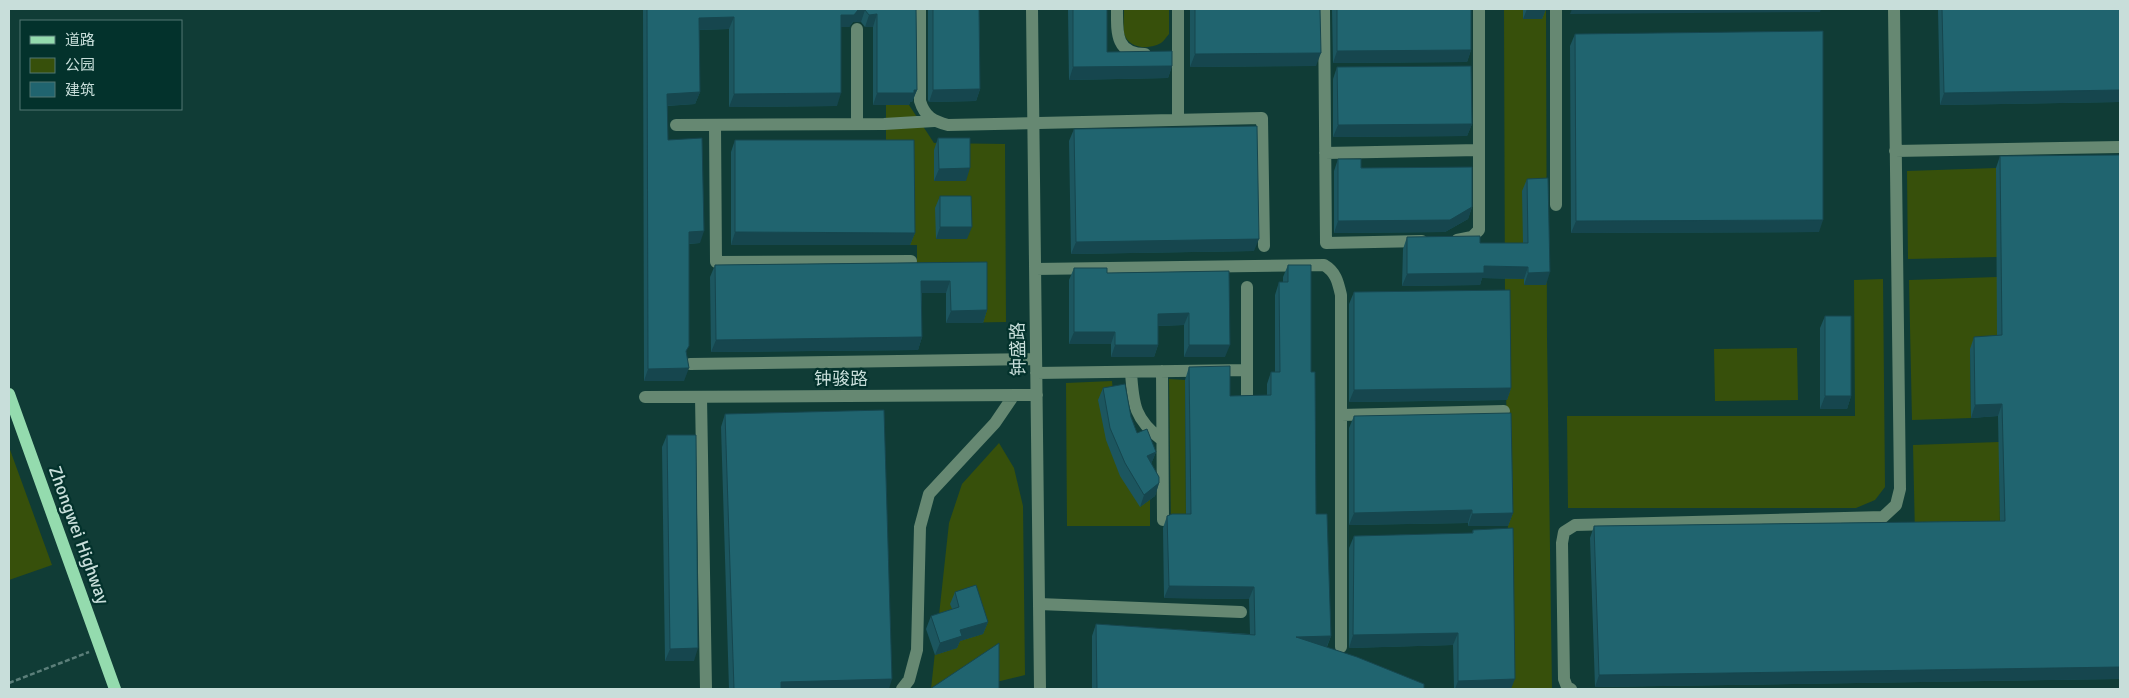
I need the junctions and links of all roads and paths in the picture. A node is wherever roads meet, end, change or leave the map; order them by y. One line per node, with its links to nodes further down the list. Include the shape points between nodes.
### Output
1 (920, 9): 12 (street, via 920,101 924,113)
2 (1032, 9): 13 (street, 钟盛路)
3 (1117, 9): 10 (street, via 1117,35 1122,45 1139,54)
4 (1178, 9): 10 (street)
5 (1324, 9): 20 (street, via 1329,71)
6 (1479, 9): 18 (street, via 1474,70)
7 (1556, 9): 21 (street)
8 (1894, 9): 19 (street)
9 (857, 29): 14 (street)
10 (1168, 54): 11 (street)
11 (1178, 119): 13 (street); 22 (street, via 1262,118)
12 (934, 121): 13 (street, via 948,125); 14 (street)
13 (1033, 122): 24 (street, 钟盛路)
14 (857, 124): 16 (street)
15 (676, 126): 16 (street)
16 (715, 126): 23 (street, via 716,262)
17 (2120, 147): 19 (street)
18 (1479, 150): 20 (street); 20 (street, via 1479,230 1472,237 1437,241 1326,243)
19 (1895, 151): 51 (street, via 1900,489 1896,505 1883,517 1575,525 1564,532 1562,543 1564,679)
20 (1325, 152)
21 (1556, 205)
22 (1264, 246)
23 (911, 261)
24 (1035, 269): 26 (street, 钟盛路); 39 (street, via 1324,266 1336,276 1345,295)
25 (1247, 287): 28 (street)
26 (1036, 359): 27 (street); 31 (street, 钟盛路)
27 (690, 364)
28 (1247, 370): 29 (street); 37 (street)
29 (1162, 371): 30 (street); 40 (street)
30 (1131, 372): 31 (street); 40 (street, via 1138,414 1147,429)
31 (1036, 373): 34 (street, 钟盛路)
32 (9, 394): 45 (main road, Zhongwei Highway)
33 (1014, 395): 34 (street, 钟骏路); 36 (street, 钟骏路); 49 (street, via 995,423 929,494 920,528 917,650 909,680)
34 (1036, 395): 42 (street, 钟盛路)
35 (645, 397): 36 (street, 钟骏路)
36 (701, 397): 48 (street)
37 (1247, 400)
38 (1504, 411): 39 (street)
39 (1341, 415): 44 (street, via 1345,538)
40 (1162, 440): 41 (street)
41 (1163, 520)
42 (1039, 604): 43 (street); 50 (street, 钟盛路)
43 (1241, 612)
44 (1340, 647)
45 (100, 648): 46 (path); 47 (main road, Zhongwei Highway)
46 (9, 684)
47 (115, 689)
48 (706, 689)
49 (902, 689)
50 (1040, 689)
51 (1570, 689)

